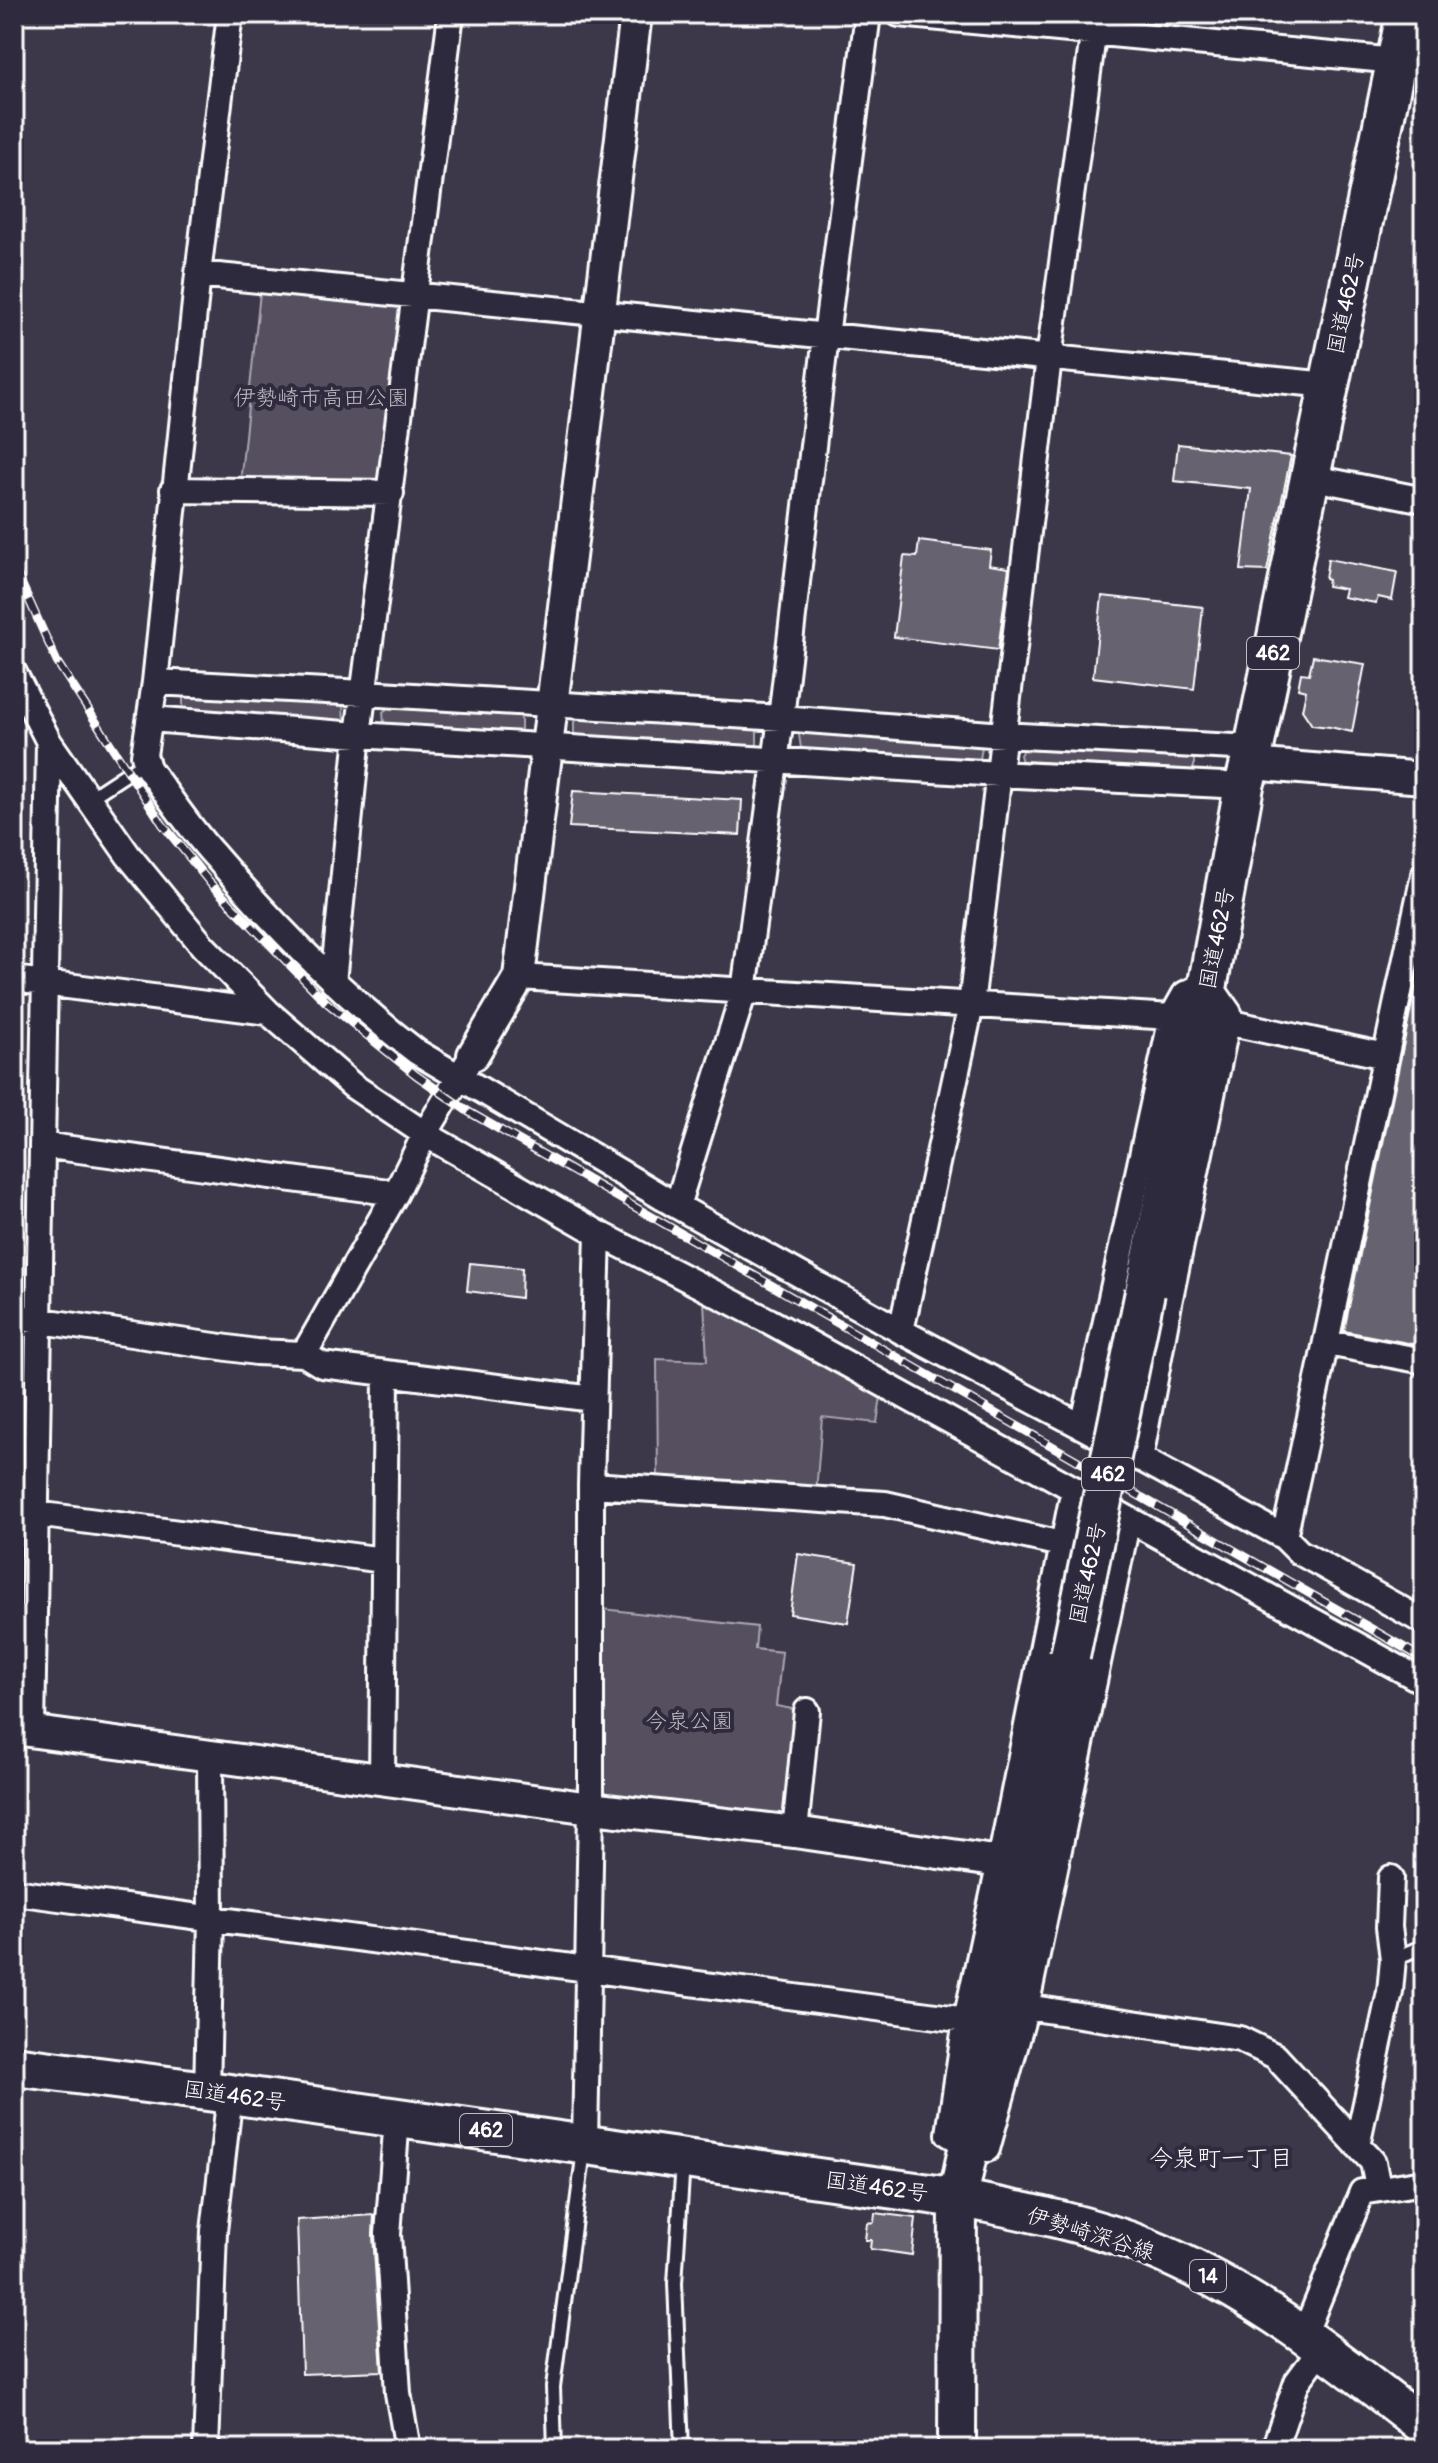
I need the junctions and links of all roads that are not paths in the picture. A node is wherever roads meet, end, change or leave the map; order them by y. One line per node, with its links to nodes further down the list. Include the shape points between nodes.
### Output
1 (230, 14): 9 (street)
2 (451, 14): 10 (street)
3 (636, 14): 11 (street)
4 (868, 14): 12 (street)
5 (899, 14): 7 (street)
6 (1406, 14): 8 (highway, 国道462号 / 462)
7 (1094, 24): 8 (street); 13 (street)
8 (1410, 64): 14 (highway, 国道462号 / 462)
9 (198, 274): 10 (street); 16 (street)
10 (413, 294): 11 (street); 17 (street)
11 (600, 313): 12 (street); 22 (street)
12 (826, 336): 13 (street); 23 (street)
13 (1049, 358): 14 (street); 26 (street)
14 (1328, 385): 15 (highway, 国道462号 / 462)
15 (1309, 477): 18 (street); 31 (highway, 国道462号 / 462)
16 (173, 490): 17 (street); 20 (street)
17 (391, 493): 21 (street)
18 (1424, 500)
19 (14, 673): 27 (street)
20 (155, 682): 21 (street); 24 (street)
21 (364, 693): 22 (street); 25 (street)
22 (552, 705): 23 (street); 28 (street)
23 (781, 718): 26 (street); 29 (street)
24 (150, 719): 25 (street); 30 (street)
25 (358, 735): 28 (street); 38 (street)
26 (1004, 735): 31 (street); 32 (street)
27 (49, 742): 34 (street); 39 (street)
28 (547, 745): 29 (street); 36 (street)
29 (775, 760): 32 (street); 41 (street)
30 (146, 761): 34 (lane); 38 (street, via 213,855)
31 (1250, 766): 32 (street); 33 (street); 40 (highway, 国道462号 / 462)
32 (999, 774): 42 (street)
33 (1424, 778)
34 (88, 799): 43 (street, via 203,946)
35 (1424, 875): 46 (street)
36 (519, 977): 41 (street); 47 (street)
37 (14, 979): 39 (street)
38 (333, 982): 47 (street, via 417,1052)
39 (45, 983): 43 (street); 49 (street)
40 (1208, 983): 44 (street, via 1185,994); 45 (street, via 1229,1013); 92 (highway, 国道462号 / 462, bridge)
41 (744, 991): 42 (street); 51 (street)
42 (971, 1005): 44 (street); 55 (street)
43 (268, 1012): 48 (street, via 353,1086)
44 (1172, 1017): 61 (street)
45 (1227, 1022): 46 (street); 62 (street)
46 (1385, 1056): 56 (street)
47 (466, 1066): 48 (street); 51 (street)
48 (425, 1134): 50 (street); 52 (street)
49 (42, 1145): 50 (street); 54 (street)
50 (396, 1193): 57 (street)
51 (677, 1206): 55 (street)
52 (598, 1233): 60 (street); 64 (street)
53 (14, 1317): 54 (street)
54 (39, 1320): 57 (street, via 256,1352); 65 (street)
55 (901, 1331): 61 (street)
56 (1327, 1343): 58 (street); 67 (street)
57 (304, 1354): 59 (street, via 322,1365)
58 (1424, 1361)
59 (386, 1374): 60 (street); 69 (street)
60 (593, 1399): 63 (street)
61 (1083, 1427): 62 (street)
62 (1140, 1459): 67 (street)
63 (591, 1485): 68 (street, via 885,1504); 76 (street)
64 (1074, 1489): 66 (street); 68 (street)
65 (36, 1514): 69 (street); 73 (street)
66 (1128, 1519): 71 (street); 85 (street)
67 (1284, 1537): 70 (street, via 1299,1552)
68 (1061, 1544): 78 (street)
69 (383, 1560): 75 (street)
70 (1424, 1622)
71 (1424, 1682)
72 (807, 1711): 77 (street)
73 (23, 1730): 74 (street)
74 (210, 1755): 75 (street); 81 (street)
75 (382, 1780): 76 (street)
76 (591, 1808): 77 (street); 84 (street)
77 (795, 1832): 78 (street)
78 (1000, 1862): 86 (street)
79 (1391, 1878): 83 (street)
80 (14, 1892): 81 (street)
81 (211, 1919): 84 (street); 88 (street)
82 (1424, 1946): 83 (lane)
83 (1393, 1959): 91 (street)
84 (589, 1969): 86 (street); 90 (street)
85 (1026, 2007): 91 (street, via 1240,2039 1275,2056); 92 (street, via 987,2149)
86 (966, 2020): 92 (street, via 949,2134)
87 (14, 2066): 88 (highway, 国道462号 / 462)
88 (219, 2093): 89 (highway, 国道462号 / 462); 99 (street)
89 (397, 2118): 90 (highway, 国道462号 / 462); 100 (street, via 388,2234 398,2393)
90 (585, 2144): 93 (highway, 国道462号 / 462); 101 (lane, via 553,2387)
91 (1357, 2145): 95 (street, via 1373,2162)
92 (970, 2146): 96 (highway, 国道462号 / 462)
93 (683, 2159): 96 (highway, 国道462号 / 462); 102 (lane, via 675,2283)
94 (1424, 2182): 95 (street)
95 (1378, 2188): 97 (street, via 1362,2192)
96 (958, 2198): 97 (main road, 伊勢崎深谷線 / 14, via 1089,2228 1146,2247 1195,2268); 103 (main road)
97 (1314, 2341): 98 (main road, 伊勢崎深谷線 / 14); 104 (street)
98 (1424, 2427)
99 (206, 2449)
100 (408, 2449)
101 (555, 2449)
102 (682, 2449)
103 (957, 2449)
104 (1274, 2449)

